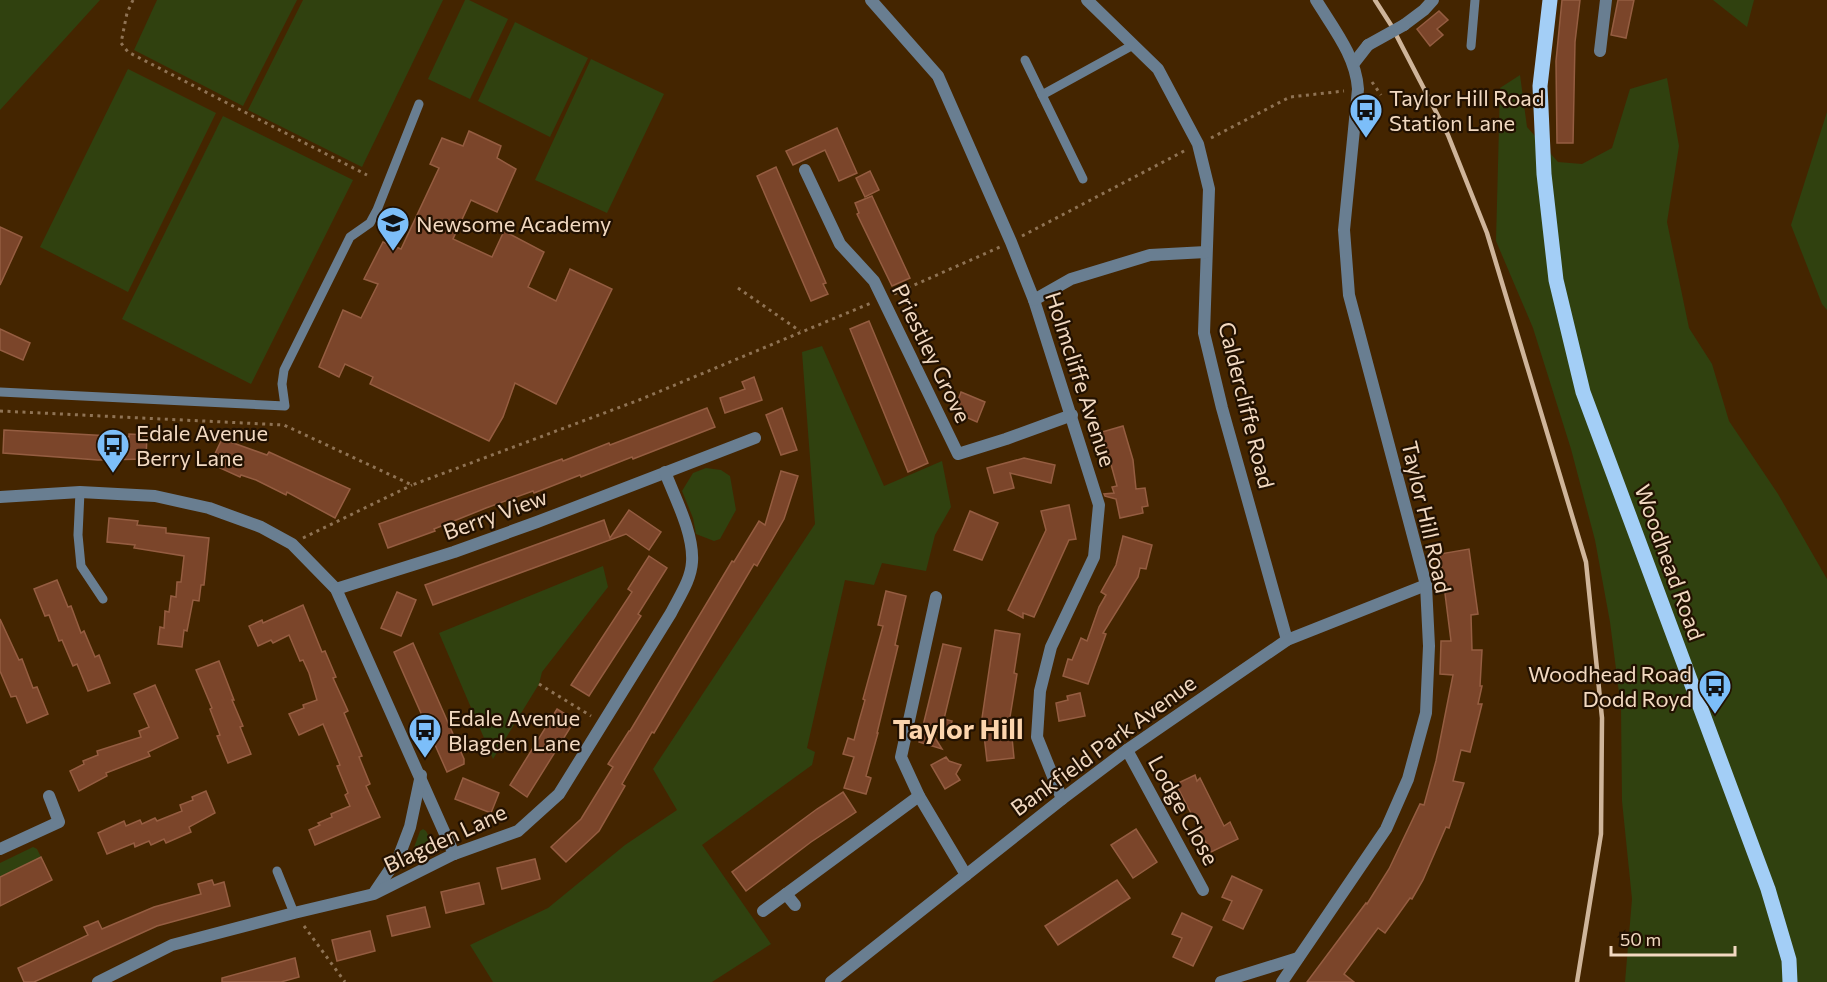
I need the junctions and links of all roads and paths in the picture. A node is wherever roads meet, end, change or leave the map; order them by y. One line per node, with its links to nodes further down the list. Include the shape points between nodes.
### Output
1 (133, 0): 20 (path, via 121,43 128,52)
2 (871, 0): 22 (street, Holmcliffe Avenue, via 938,76)
3 (1087, 0): 10 (street, Caldercliffe Road)
4 (1316, 0): 14 (street)
5 (1433, 0): 9 (street)
6 (1475, 0): 11 (lane)
7 (1550, 0): 65 (main road, Woodhead Road, via 1540,86 1544,174 1556,280 1583,393 1768,889 1789,960)
8 (1606, 0): 12 (street)
9 (1421, 5): 14 (street, bridge, via 1404,25 1368,45)
10 (1133, 45): 16 (lane); 18 (street, Caldercliffe Road, via 1158,69)
11 (1471, 46)
12 (1600, 51)
13 (1025, 60): 16 (lane)
14 (1354, 63): 15 (street, Taylor Hill Road)
15 (1358, 89): 18 (path, via 1290,97); 37 (street, Taylor Hill Road, via 1344,230 1349,295)
16 (1042, 95): 21 (lane)
17 (419, 104): 28 (lane, via 377,210 370,223 350,237 284,370 285,405)
18 (1198, 144): 22 (path); 23 (street, Caldercliffe Road, via 1209,189)
19 (805, 170): 25 (street, Priestley Grove, via 840,244 874,281)
20 (367, 175)
21 (1083, 179)
22 (1011, 242): 25 (path); 26 (street, Holmcliffe Avenue)
23 (1206, 252): 26 (street, via 1150,255 1071,279); 41 (street, Caldercliffe Road, via 1204,333)
24 (738, 288): 27 (path)
25 (883, 298): 27 (path); 30 (street, Priestley Grove, via 958,454)
26 (1034, 300): 30 (street, Holmcliffe Avenue)
27 (800, 332): 33 (path, via 639,400)
28 (0, 392)
29 (0, 411): 33 (path, via 284,425)
30 (1072, 415): 48 (street, Holmcliffe Avenue, via 1099,505 1094,556 1051,647 1040,691 1037,737)
31 (755, 438): 32 (street, Berry View)
32 (665, 472): 38 (street, Berry View, via 516,530); 43 (street, Blagden Lane, via 691,546 687,583)
33 (412, 484): 36 (path)
34 (80, 492): 35 (street); 36 (street, via 154,496 209,508 261,527); 40 (lane, via 81,566)
35 (0, 497)
36 (292, 544): 38 (street)
37 (1426, 585): 41 (street, Bankfield Park Avenue); 59 (street, Taylor Hill Road, via 1426,713 1408,779 1386,829)
38 (336, 589): 45 (street)
39 (936, 597): 47 (street, via 901,748 903,765)
40 (103, 599)
41 (1287, 640): 44 (street, Bankfield Park Avenue)
42 (539, 684): 43 (path)
43 (602, 723): 50 (street, Blagden Lane, via 559,794 518,831)
44 (1127, 750): 48 (street, Bankfield Park Avenue); 53 (street, Lodge Close)
45 (420, 775): 50 (street); 54 (street, via 410,827 399,856)
46 (49, 796): 49 (street, via 59,822)
47 (919, 796): 52 (street); 55 (street)
48 (1062, 799): 52 (street, Bankfield Park Avenue)
49 (0, 849)
50 (454, 854): 54 (street, Blagden Lane)
51 (277, 871): 58 (lane)
52 (966, 874): 62 (street, Bankfield Park Avenue)
53 (1203, 890)
54 (374, 894): 58 (street, Blagden Lane)
55 (786, 894): 56 (street); 57 (street)
56 (795, 905)
57 (763, 911)
58 (294, 913): 60 (street, Blagden Lane, via 171,945); 61 (path)
59 (1298, 958): 63 (street); 64 (street, Taylor Hill Road)
60 (98, 982)
61 (345, 982)
62 (831, 982)
63 (1221, 982)
64 (1282, 982)
65 (1790, 982)

